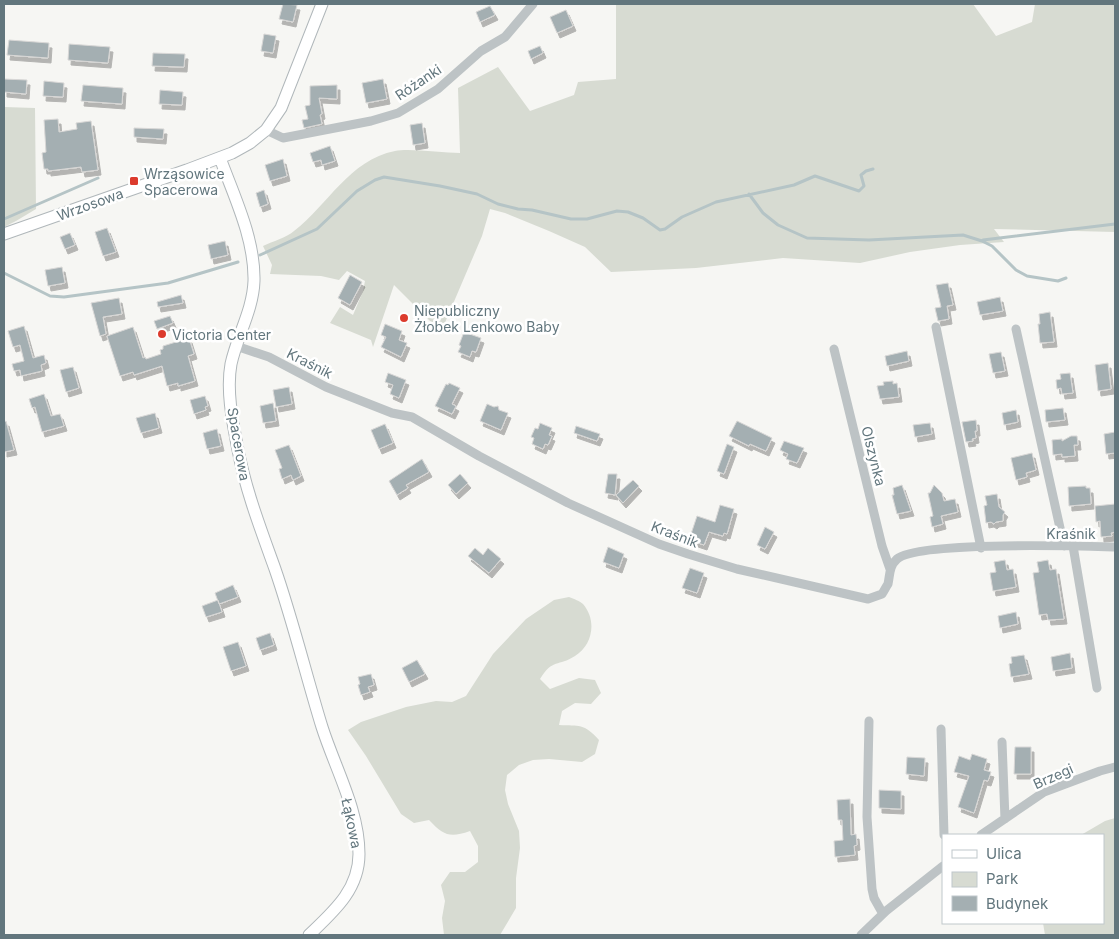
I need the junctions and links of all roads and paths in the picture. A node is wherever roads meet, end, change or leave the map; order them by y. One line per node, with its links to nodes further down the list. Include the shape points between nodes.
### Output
1 (322, 4): 3 (street, Wrzosowa, via 286,98)
2 (534, 4): 3 (street, Różanki, via 505,37 480,51 438,89 398,113 284,138)
3 (266, 130): 4 (street, Wrzosowa, via 250,143)
4 (220, 158): 5 (street, Wrzosowa); 8 (street, Spacerowa, via 244,224 254,280)
5 (4, 234)
6 (936, 327): 12 (street)
7 (1016, 329): 10 (street)
8 (236, 346): 13 (street, Kraśnik, via 269,357 326,387 392,413 412,417 596,517 688,554 737,569 868,599 882,594); 16 (street, Spacerowa, via 229,382 238,450 248,492)
9 (834, 349): 13 (street, Olszynka)
10 (1068, 546): 11 (street, Kraśnik); 12 (street, Kraśnik); 14 (street)
11 (1115, 547)
12 (981, 548): 13 (street, Kraśnik, via 915,551 896,560)
13 (890, 569)
14 (1097, 688)
15 (869, 721): 24 (street, via 868,835 872,890)
16 (322, 728): 25 (street, Łąkowa, via 349,802 359,854 353,884 345,897)
17 (940, 729): 21 (street)
18 (1002, 742): 20 (street)
19 (1115, 767): 20 (street, Brzegi, via 1044,792)
20 (1005, 819): 22 (street, Brzegi)
21 (944, 834)
22 (982, 834)
23 (942, 867): 24 (street)
24 (882, 914): 26 (street)
25 (308, 935)
26 (861, 935)

